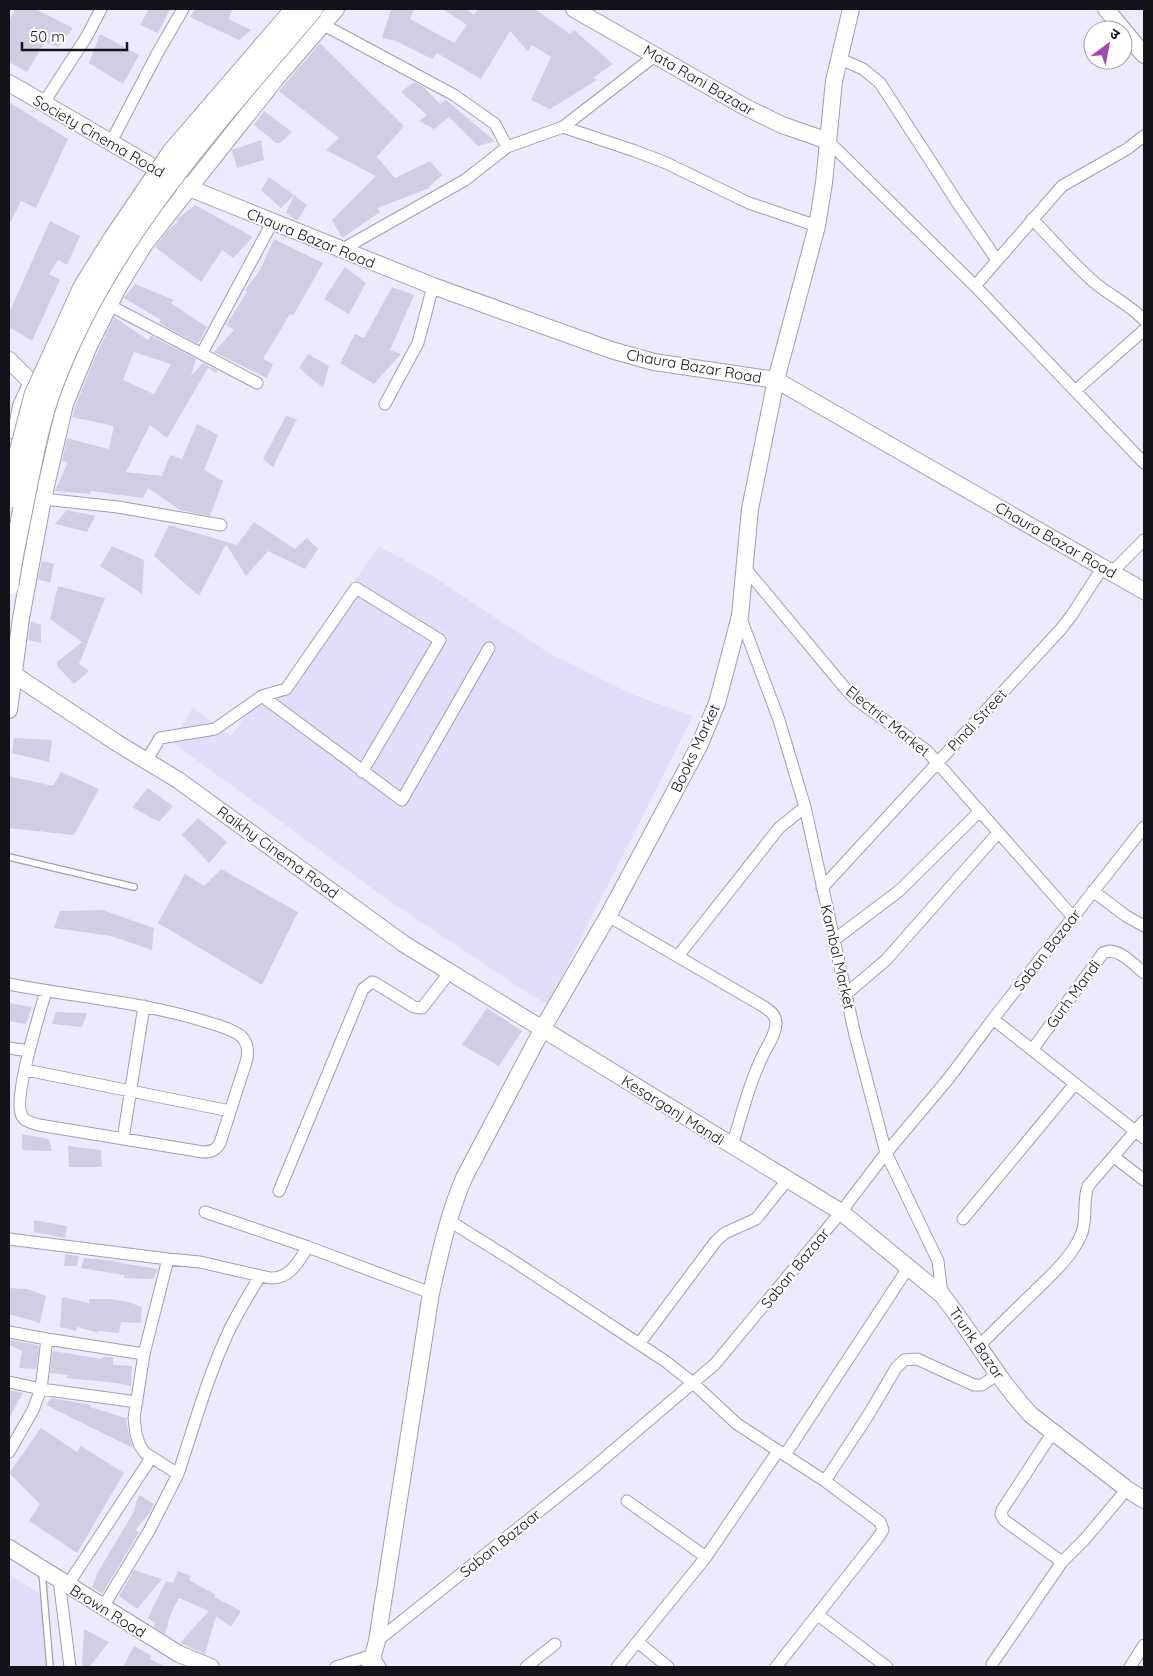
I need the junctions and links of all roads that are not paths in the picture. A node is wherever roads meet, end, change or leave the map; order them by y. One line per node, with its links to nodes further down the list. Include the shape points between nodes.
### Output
1 (100, 9): 15 (street, via 87,36)
2 (183, 9): 19 (street)
3 (285, 9): 21 (street)
4 (295, 9): 43 (main road, bridge, via 172,152 83,288 34,395)
5 (336, 9): 10 (street)
6 (574, 9): 9 (street, Mata Rani Bazaar)
7 (852, 9): 13 (street, Books Market)
8 (1106, 9): 11 (street)
9 (592, 13): 12 (street, Mata Rani Bazaar)
10 (318, 16): 20 (street, via 475,109 495,124); 22 (street, via 278,76); 49 (main road, bridge, via 180,166 140,222 92,300 52,387 30,474)
11 (1144, 55)
12 (656, 56): 16 (street); 18 (street, Mata Rani Bazaar, via 745,107 782,125)
13 (838, 58): 18 (street, Books Market); 27 (street, via 864,69 880,83)
14 (9, 83): 15 (street, Society Cinema Road)
15 (43, 104): 19 (street, Society Cinema Road)
16 (564, 127): 20 (street); 25 (street, via 664,162 748,203)
17 (1144, 136): 23 (street, via 1066,183)
18 (828, 141): 25 (street, Books Market); 29 (street)
19 (111, 142): 21 (street, Society Cinema Road)
20 (507, 147): 26 (street, via 465,180)
21 (151, 166): 22 (street, Society Cinema Road); 36 (street, via 77,283)
22 (189, 188): 24 (street, Chaura Bazar Road); 30 (street, via 144,245)
23 (1032, 219): 27 (street); 31 (street, via 1100,287 1125,302)
24 (272, 223): 26 (street, Chaura Bazar Road); 33 (street)
25 (817, 226): 35 (street, Books Market)
26 (341, 250): 28 (street, Chaura Bazar Road)
27 (997, 260): 29 (street)
28 (433, 286): 35 (street, Chaura Bazar Road, via 645,360); 40 (street, via 418,343)
29 (975, 286): 38 (street)
30 (109, 305): 33 (street); 39 (street)
31 (1144, 320)
32 (1144, 330): 38 (street)
33 (202, 353): 37 (street)
34 (9, 360): 36 (street)
35 (776, 380): 47 (street, Books Market, via 750,510); 48 (street, Chaura Bazar Road)
36 (31, 382): 39 (street); 41 (street, via 21,406)
37 (257, 383)
38 (1076, 390): 42 (street)
39 (65, 404): 44 (street)
40 (386, 404)
41 (9, 463)
42 (1144, 463)
43 (9, 498)
44 (43, 499): 45 (street, via 118,507); 53 (street)
45 (220, 525)
46 (1144, 540): 48 (street, Pindi Street)
47 (745, 568): 51 (street, Books Market); 57 (street, Electric Market, via 854,698 908,736)
48 (1107, 569): 50 (street, Chaura Bazar Road); 57 (street, Pindi Street, via 1061,629)
49 (9, 585)
50 (1144, 591)
51 (740, 616): 59 (street, Kambal Market, via 779,720); 67 (street, Books Market, via 708,726)
52 (489, 648): 58 (street, via 402,800)
53 (13, 674): 55 (street); 56 (street, Raikhy Cinema Road)
54 (262, 696): 56 (street, via 214,729 160,738); 58 (street); 58 (street, via 286,689 356,588 440,640)
55 (9, 710)
56 (146, 761): 72 (street, Raikhy Cinema Road, via 222,811 404,944)
57 (938, 763): 60 (street, Electric Market); 65 (street, Pindi Street)
58 (362, 772)
59 (805, 807): 65 (street, Kambal Market); 71 (street, via 779,828)
60 (980, 811): 62 (street, Electric Market); 70 (street, via 899,891)
61 (1144, 827): 66 (street, Saban Bazaar)
62 (998, 833): 68 (street, Electric Market); 76 (street, via 886,960)
63 (9, 857): 64 (lane)
64 (134, 887)
65 (822, 888): 70 (street, Kambal Market)
66 (1093, 891): 68 (street, Saban Bazaar); 69 (street)
67 (608, 916): 71 (street); 79 (street, Books Market)
68 (1073, 917): 78 (street, Saban Bazaar)
69 (1144, 926)
70 (834, 940): 76 (street, Kambal Market)
71 (678, 956): 90 (street, via 761,1004 775,1018 773,1036 756,1072)
72 (450, 972): 79 (street, Raikhy Cinema Road); 96 (street, via 422,1008 414,1007 375,983 366,985)
73 (1144, 973): 81 (street, Gurh Mandi, via 1115,951 1103,953)
74 (9, 984): 75 (street)
75 (46, 991): 77 (street); 82 (street)
76 (846, 994): 91 (street, Kambal Market)
77 (144, 1006): 85 (street); 86 (street, via 226,1028 242,1037 248,1051)
78 (992, 1019): 81 (street); 91 (street, Saban Bazaar, via 949,1078)
79 (543, 1028): 90 (street, Kesarganj Mandi); 100 (street, Books Market, via 464,1178)
80 (9, 1048): 82 (street)
81 (1032, 1050): 84 (street)
82 (29, 1051): 83 (street)
83 (26, 1070): 85 (street); 89 (street, via 20,1102 22,1116 28,1121)
84 (1074, 1085): 88 (street); 99 (street)
85 (131, 1090): 86 (street); 89 (street)
86 (230, 1111): 89 (street, via 220,1143 210,1152)
87 (1144, 1121): 88 (street)
88 (1140, 1135): 92 (street)
89 (123, 1139)
90 (732, 1146): 93 (street, Kesarganj Mandi)
91 (886, 1153): 98 (street, Saban Bazaar); 107 (street, Kambal Market, via 938,1261)
92 (1114, 1157): 94 (street); 111 (street, via 1088,1186 1084,1224 1074,1247 1058,1268)
93 (788, 1179): 95 (street, Kesarganj Mandi); 110 (street, via 756,1219 725,1233 716,1241)
94 (1144, 1180)
95 (805, 1190): 98 (street, Trunk Bazar)
96 (279, 1191)
97 (205, 1212): 102 (street)
98 (840, 1212): 104 (street, Trunk Bazar); 115 (street, Saban Bazaar, via 722,1356)
99 (964, 1219)
100 (448, 1220): 106 (street, Books Market); 110 (street)
101 (9, 1239): 103 (street)
102 (308, 1247): 105 (street, via 285,1276); 106 (street)
103 (168, 1260): 105 (street, via 200,1262); 112 (street)
104 (908, 1268): 107 (street, Trunk Bazar); 120 (street)
105 (260, 1276): 122 (street, via 227,1335)
106 (431, 1294): 137 (street, Books Market)
107 (942, 1294): 111 (street, Trunk Bazar)
108 (9, 1332): 109 (street)
109 (47, 1339): 112 (street); 116 (street)
110 (639, 1344): 115 (street)
111 (979, 1346): 113 (street, Trunk Bazar)
112 (144, 1354): 117 (street)
113 (998, 1374): 118 (street, Trunk Bazar, via 1025,1408); 123 (street, via 974,1385 917,1359 904,1360)
114 (9, 1382): 116 (street)
115 (693, 1383): 120 (street, via 727,1416); 137 (street, Saban Bazaar)
116 (41, 1389): 117 (street); 119 (street)
117 (137, 1402): 121 (street, via 136,1434 140,1446)
118 (1053, 1432): 124 (street, Trunk Bazar); 129 (street, via 1000,1514)
119 (9, 1452)
120 (782, 1453): 123 (street); 128 (street)
121 (151, 1458): 122 (street); 131 (street)
122 (178, 1474): 132 (street, via 149,1531)
123 (825, 1481): 133 (street, via 880,1522 883,1530)
124 (1126, 1489): 125 (street, Trunk Bazar); 129 (street)
125 (1144, 1500)
126 (626, 1501): 128 (street)
127 (9, 1548): 130 (street, Brown Road)
128 (706, 1556): 134 (street)
129 (1062, 1562): 138 (street)
130 (41, 1569): 131 (street, Brown Road); 140 (lane)
131 (63, 1583): 132 (street, Brown Road); 141 (street)
132 (102, 1607): 142 (street, Brown Road, via 179,1654)
133 (818, 1615): 139 (street); 147 (street)
134 (638, 1642): 145 (street); 146 (street)
135 (555, 1644): 144 (street)
136 (1144, 1645): 148 (street)
137 (375, 1658): 143 (street)
138 (992, 1664)
139 (881, 1666)
140 (50, 1667)
141 (70, 1667)
142 (211, 1667)
143 (336, 1667)
144 (526, 1667)
145 (617, 1667)
146 (668, 1667)
147 (776, 1667)
148 (1130, 1667)

